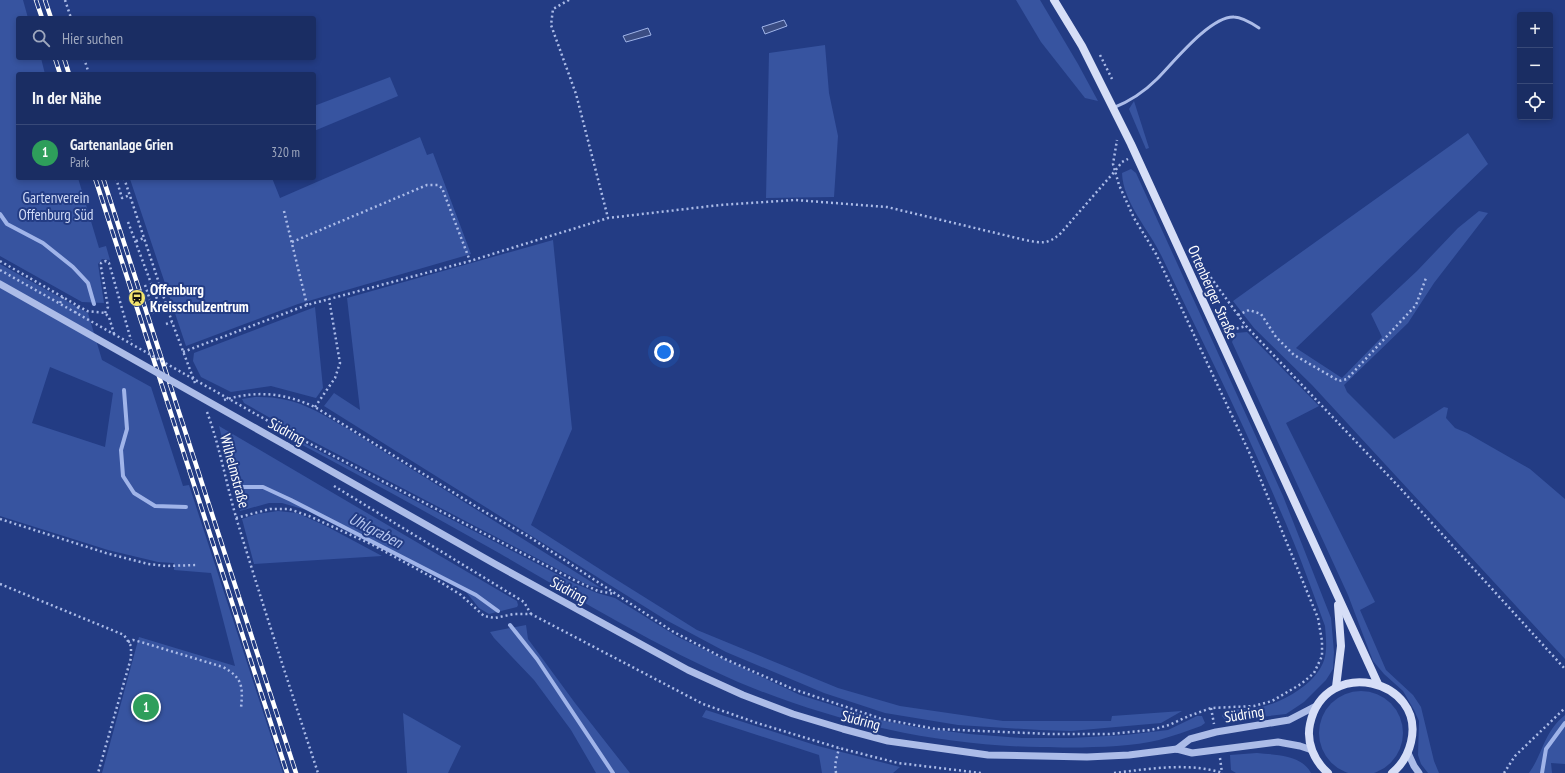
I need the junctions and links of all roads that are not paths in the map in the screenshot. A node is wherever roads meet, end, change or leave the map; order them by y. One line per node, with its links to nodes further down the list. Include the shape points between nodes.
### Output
1 (1054, 0): 3 (main road, Ortenberger Straße, via 1082,46)
2 (1259, 28): 3 (lane, via 1235,16 1219,22 1179,53 1148,87)
3 (1113, 108): 5 (main road, Ortenberger Straße)
4 (0, 284): 9 (street, Südring, bridge, via 502,568 688,670 743,695 793,714 888,741 988,755 1087,757)
5 (1338, 600): 6 (main road, Ortenberger Straße); 7 (main road, Ortenberger Straße, via 1341,646)
6 (1378, 684): 7 (main road, via 1358,682); 11 (main road, via 1396,696 1409,715 1412,737)
7 (1336, 687): 8 (main road)
8 (1316, 706): 9 (street, Südring, via 1289,720 1190,739); 10 (main road, via 1309,727)
9 (1177, 749): 10 (street, Südring, via 1192,752 1278,742)
10 (1312, 750): 12 (main road)
11 (1408, 753): 13 (main road); 14 (street)
12 (1327, 773)
13 (1392, 773)
14 (1419, 773)

